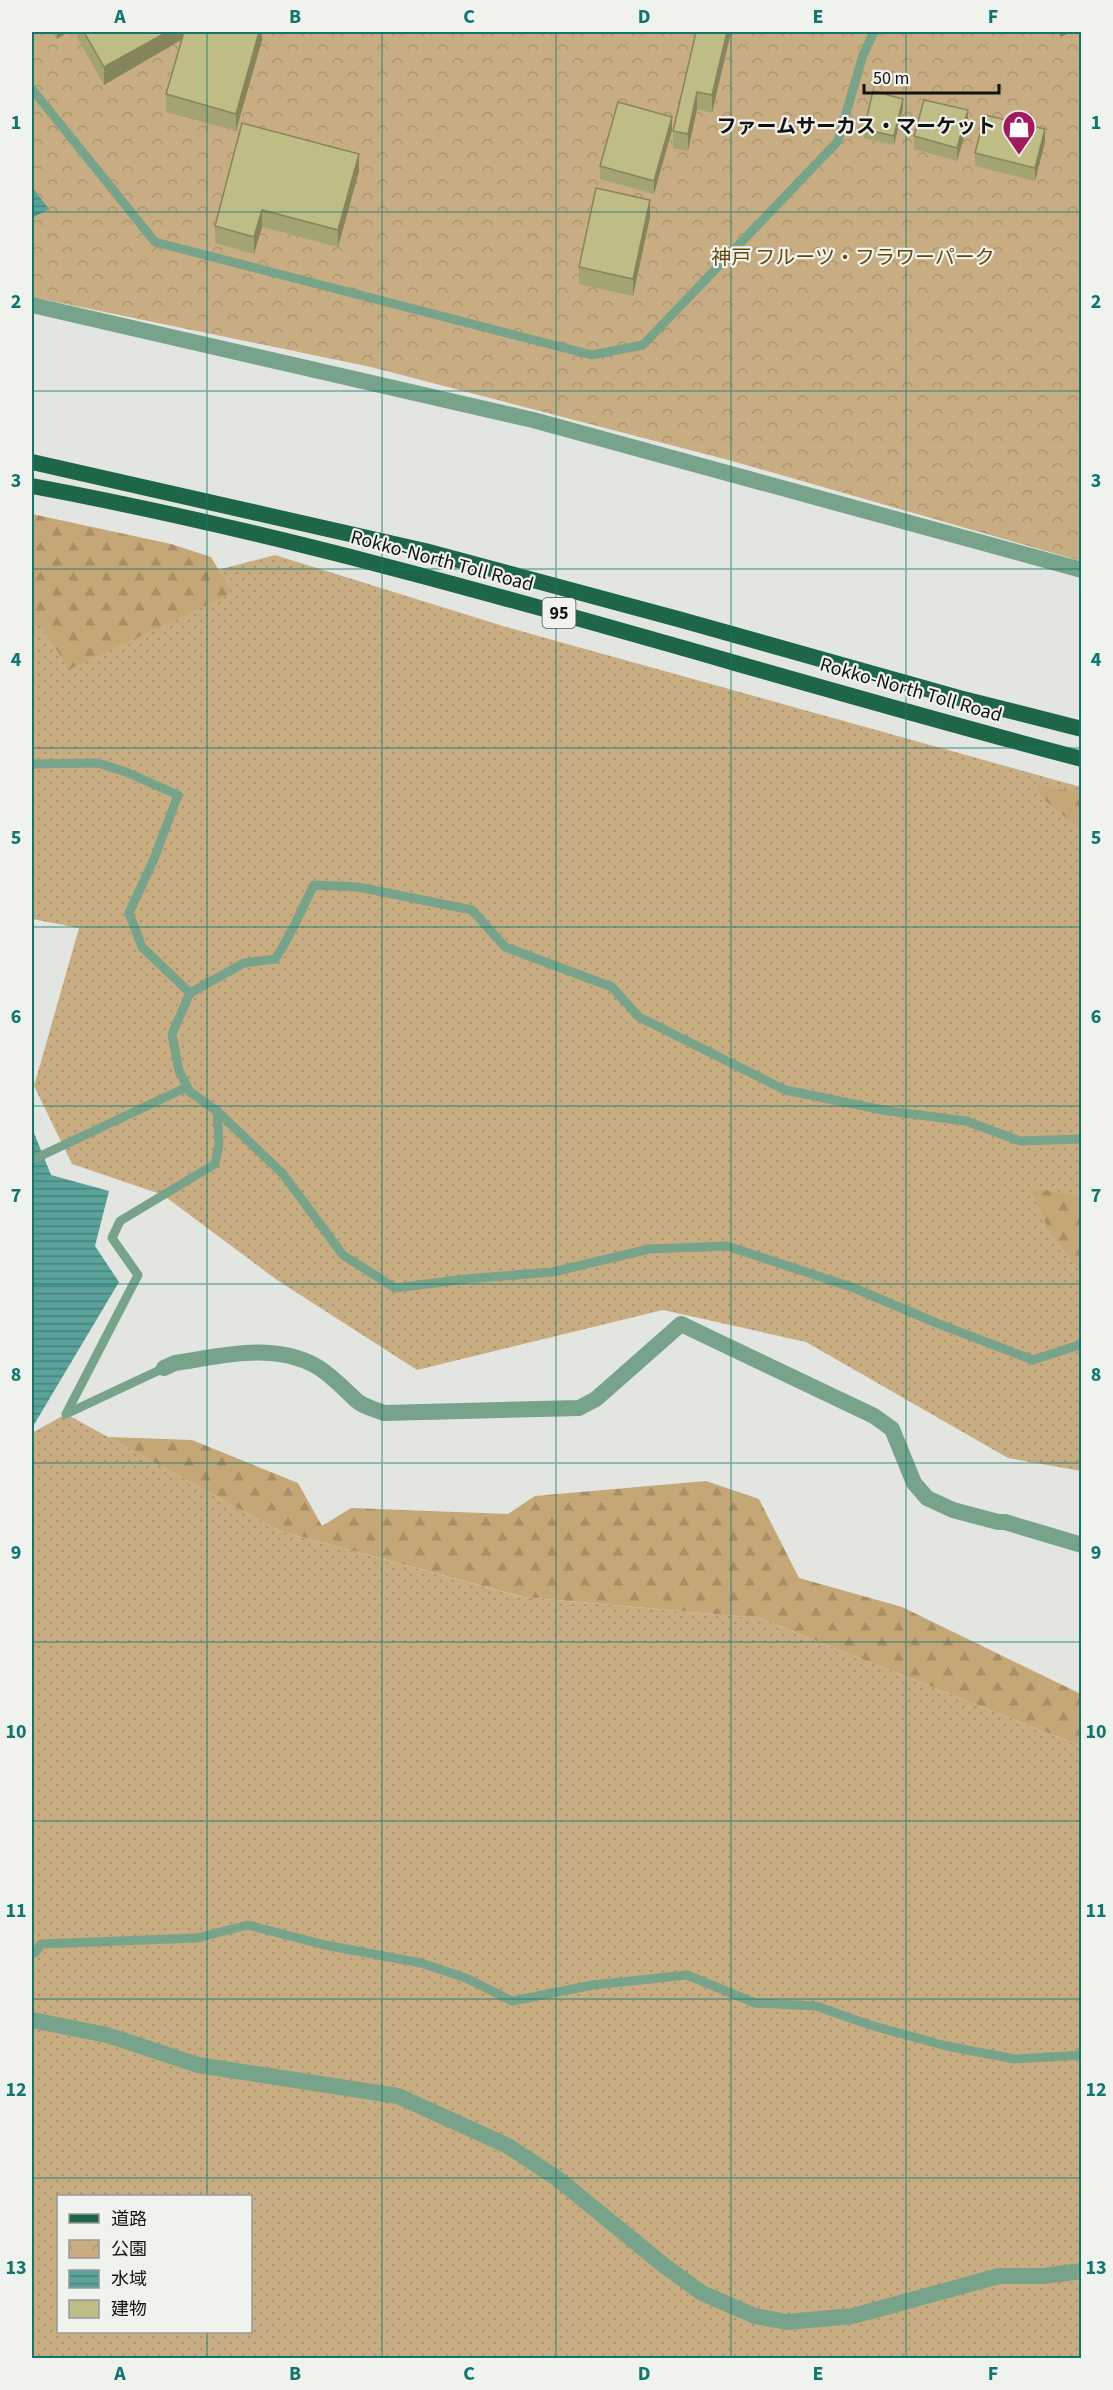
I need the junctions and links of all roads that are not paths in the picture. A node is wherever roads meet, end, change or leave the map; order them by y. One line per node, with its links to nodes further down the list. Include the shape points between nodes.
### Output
1 (874, 32): 2 (lane, via 863,55 838,141 643,345 592,355 155,242)
2 (32, 89)
3 (32, 305): 6 (street, via 533,420)
4 (32, 462): 7 (main road, Rokko-North Toll Road / 95, via 425,551)
5 (32, 486): 10 (main road, Rokko-North Toll Road / 95, via 418,574)
6 (1082, 570)
7 (959, 698): 8 (main road); 9 (main road, Rokko-North Toll Road / 95)
8 (1082, 719)
9 (1082, 729)
10 (1082, 759)
11 (32, 764): 12 (lane, via 98,763 178,795 129,913 142,947)
12 (190, 993): 13 (lane, via 172,1034 179,1071); 15 (lane, via 244,963 275,959 314,885 358,887 472,910 505,947 612,987 639,1017 785,1090 888,1111 966,1121 1020,1141)
13 (187, 1086): 14 (lane); 16 (lane)
14 (217, 1111): 17 (lane, via 283,1174 343,1255 395,1288 553,1272 649,1249 727,1246 854,1288 1033,1360); 18 (lane, via 219,1144 215,1164 120,1221 112,1238 138,1275 66,1414)
15 (1082, 1139)
16 (32, 1160)
17 (1082, 1344)
18 (164, 1368): 19 (street, via 256,1351 316,1366 356,1401 384,1413 579,1408 596,1399 681,1324 874,1416 892,1429 914,1483 927,1498 953,1510)
19 (1082, 1545)
20 (32, 1953): 22 (lane, via 41,1944 198,1938 248,1925 325,1945 421,1963 466,1978 512,2001 593,1985 687,1975 755,2003 816,2006 946,2046 1015,2060)
21 (32, 2020): 23 (street, via 107,2035 198,2065 398,2097 508,2146 558,2179 702,2293 755,2316 787,2322 844,2317 999,2276)
22 (1082, 2055)
23 (1082, 2271)

